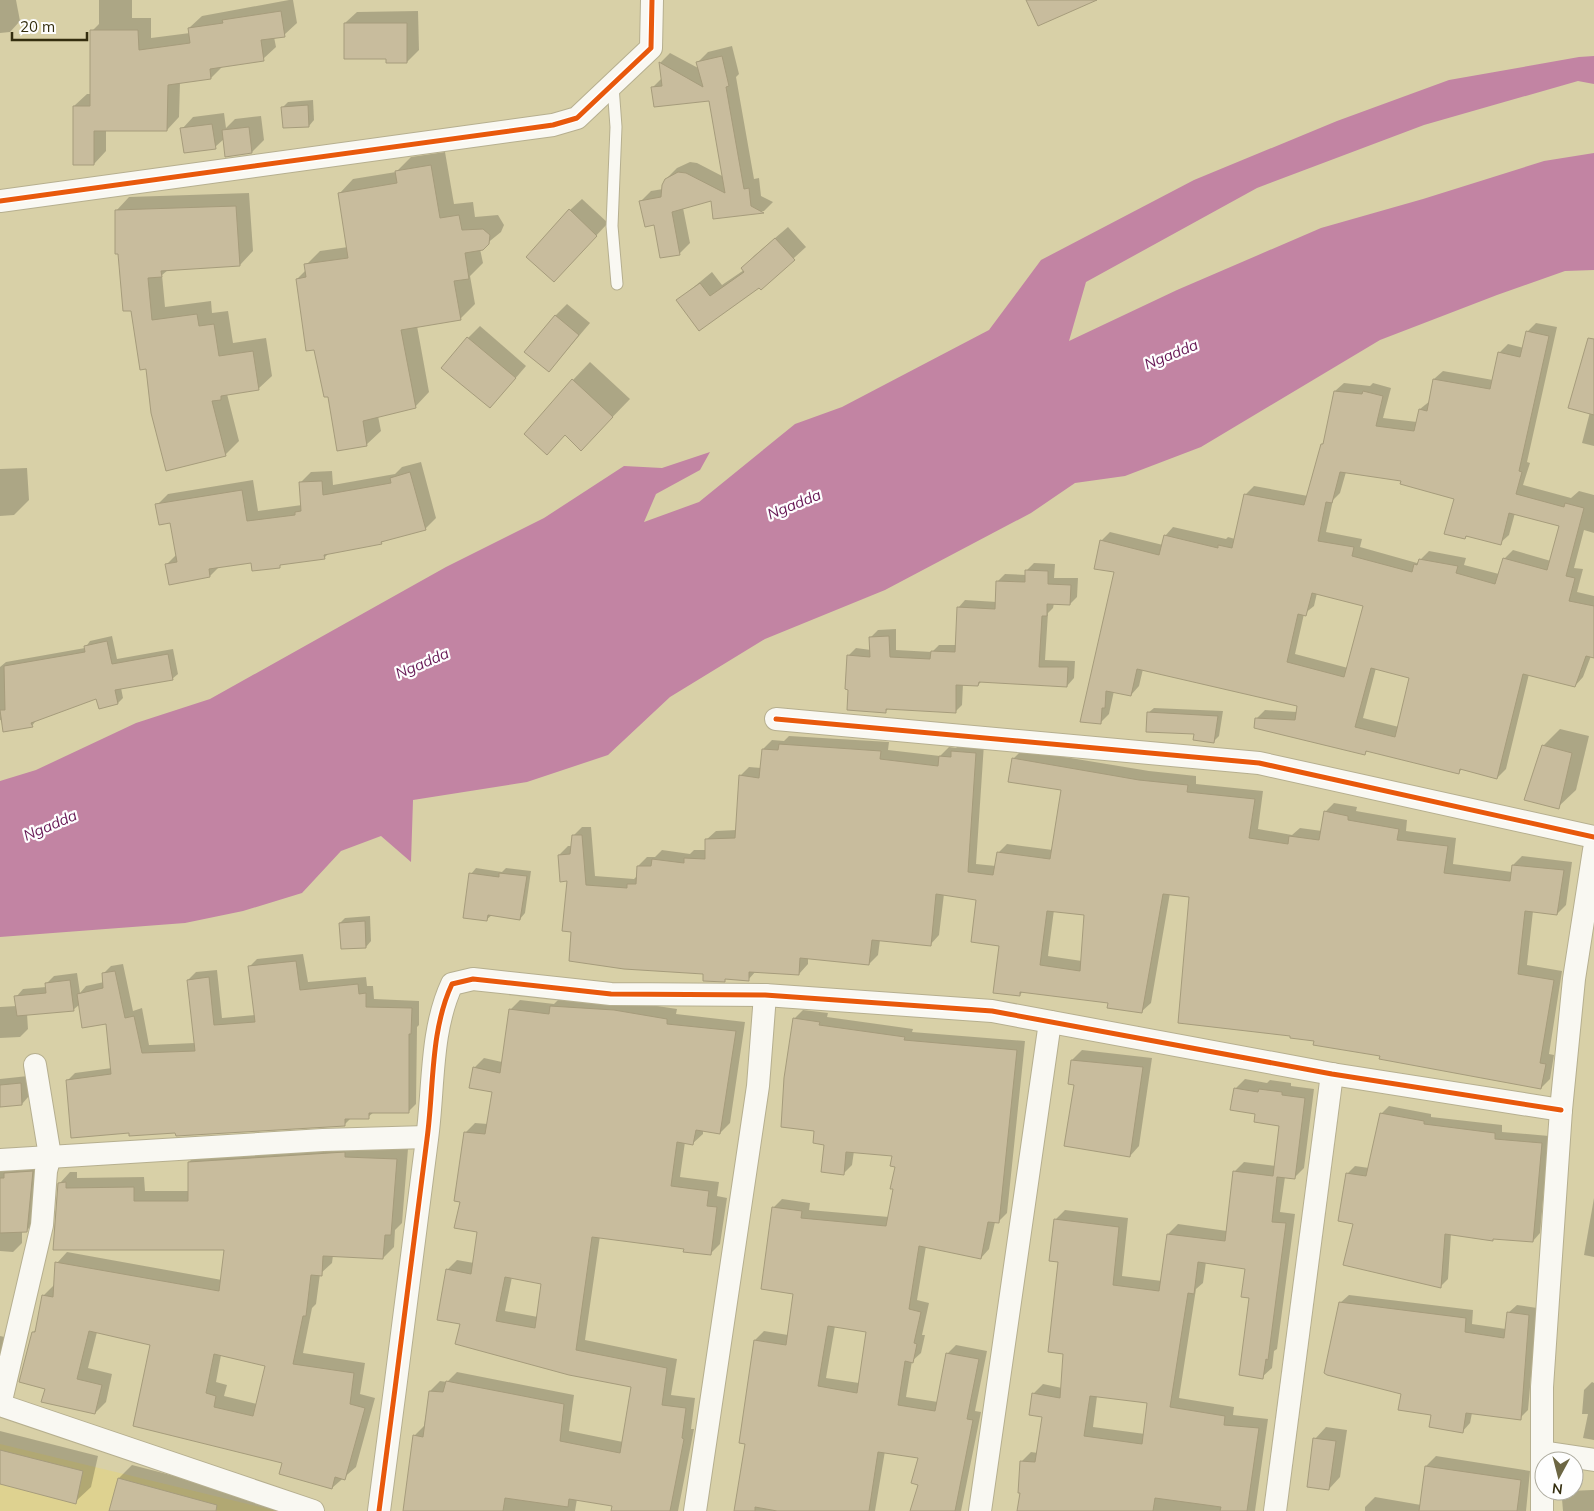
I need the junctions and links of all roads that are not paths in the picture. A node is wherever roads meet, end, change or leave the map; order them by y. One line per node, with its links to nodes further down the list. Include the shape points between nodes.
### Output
1 (652, 0): 2 (street, via 651,48)
2 (613, 86): 3 (street, via 577,118 553,125); 4 (lane, via 616,127 612,226)
3 (0, 201)
4 (617, 284)
5 (776, 719): 6 (street, via 1259,763)
6 (1594, 837)
7 (1594, 850): 12 (street, via 1574,979)
8 (765, 995): 9 (street, via 992,1011); 13 (street, via 611,994 473,979 452,984 443,1003 438,1028); 20 (street, via 758,1086)
9 (1050, 1022): 11 (street); 21 (street)
10 (36, 1065): 14 (street)
11 (1332, 1074): 12 (street); 22 (street)
12 (1561, 1110): 17 (street, via 1542,1388)
13 (427, 1137): 14 (street); 19 (street)
14 (50, 1156): 15 (street); 16 (street, via 42,1225)
15 (0, 1160)
16 (0, 1405): 18 (street)
17 (1542, 1451)
18 (313, 1511)
19 (378, 1511)
20 (695, 1511)
21 (980, 1511)
22 (1275, 1511)

